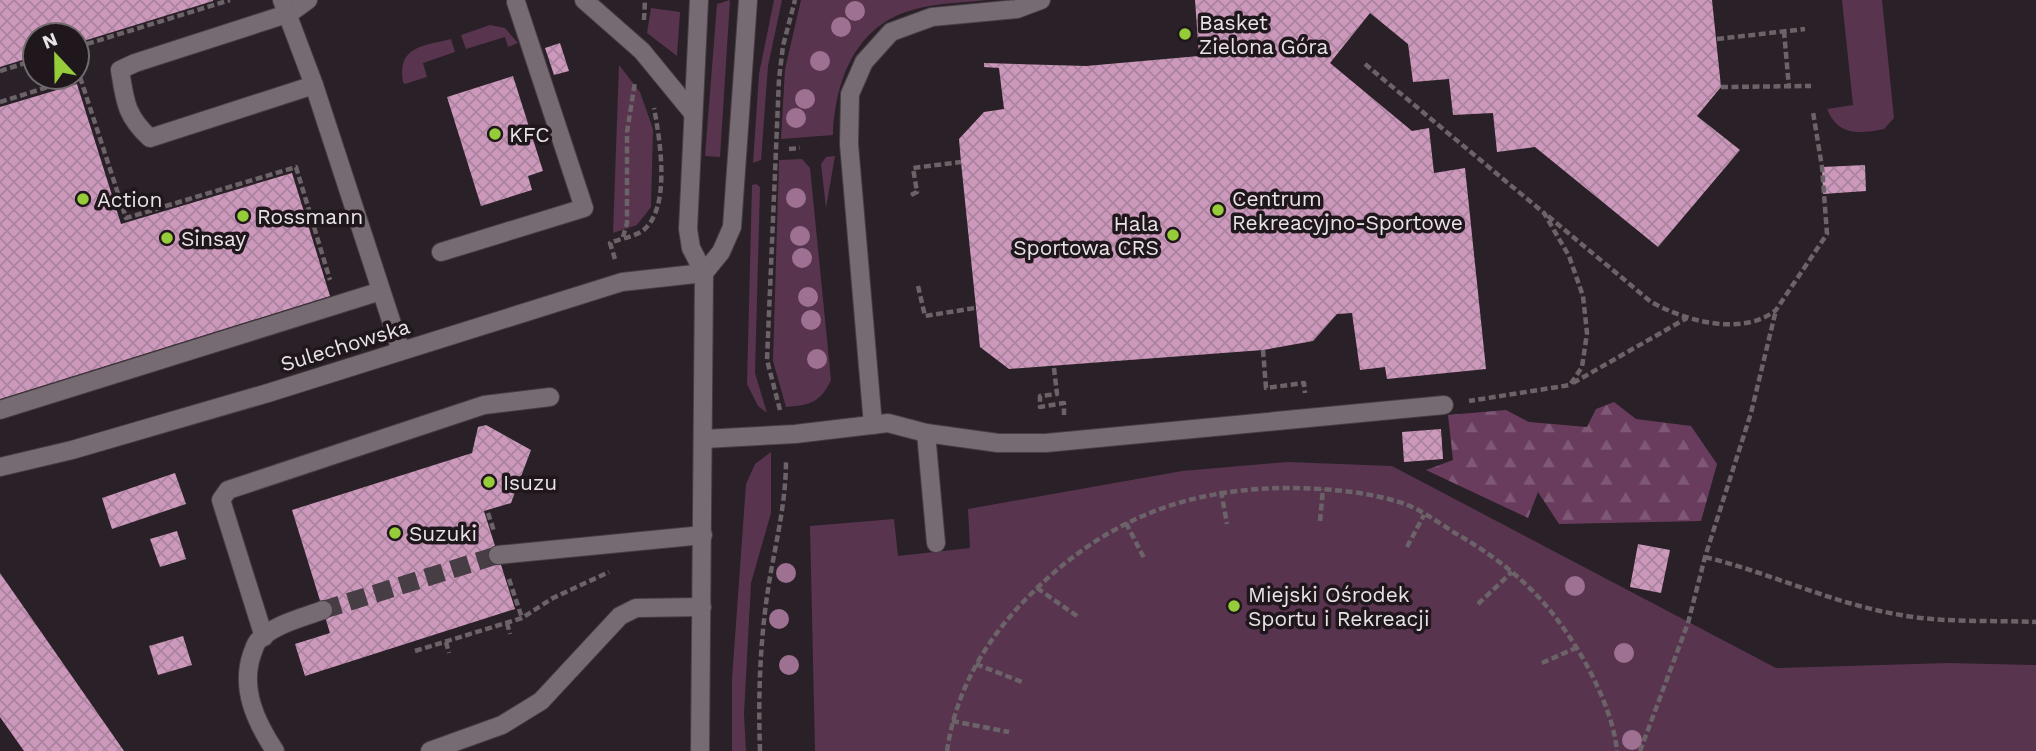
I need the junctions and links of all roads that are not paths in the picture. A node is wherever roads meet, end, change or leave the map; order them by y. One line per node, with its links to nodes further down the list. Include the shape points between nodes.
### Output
1 (308, 0): 7 (street)
2 (584, 0): 9 (street, via 642,51)
3 (699, 0): 9 (street)
4 (748, 0): 11 (street, via 732,227 722,252)
5 (1041, 0): 17 (street, via 1017,9 932,17 891,32 864,62 849,94 849,144)
6 (516, 2): 10 (street, via 584,208)
7 (286, 7): 8 (street); 8 (street, via 120,71 129,111 133,122 150,138)
8 (314, 85): 12 (street)
9 (692, 112): 11 (street, via 688,229 691,248)
10 (441, 253)
11 (704, 273): 13 (street, Sulechowska, via 622,282); 19 (street)
12 (381, 291): 13 (street); 16 (street)
13 (401, 351): 20 (street, Sulechowska, via 72,450)
14 (550, 397): 26 (street, via 484,405 228,490 221,500)
15 (1444, 405): 18 (street, via 1046,443 998,443)
16 (0, 410)
17 (873, 425): 18 (street, via 888,423); 19 (street)
18 (926, 433): 22 (street)
19 (704, 439): 21 (street)
20 (0, 467)
21 (702, 535): 23 (street); 24 (street)
22 (936, 543)
23 (498, 555)
24 (702, 607): 28 (street, via 636,608 620,616 541,701 502,725); 29 (street)
25 (323, 610): 26 (street, via 279,626)
26 (264, 637): 27 (street, via 257,640 247,687 260,729)
27 (275, 751)
28 (430, 751)
29 (700, 751)

